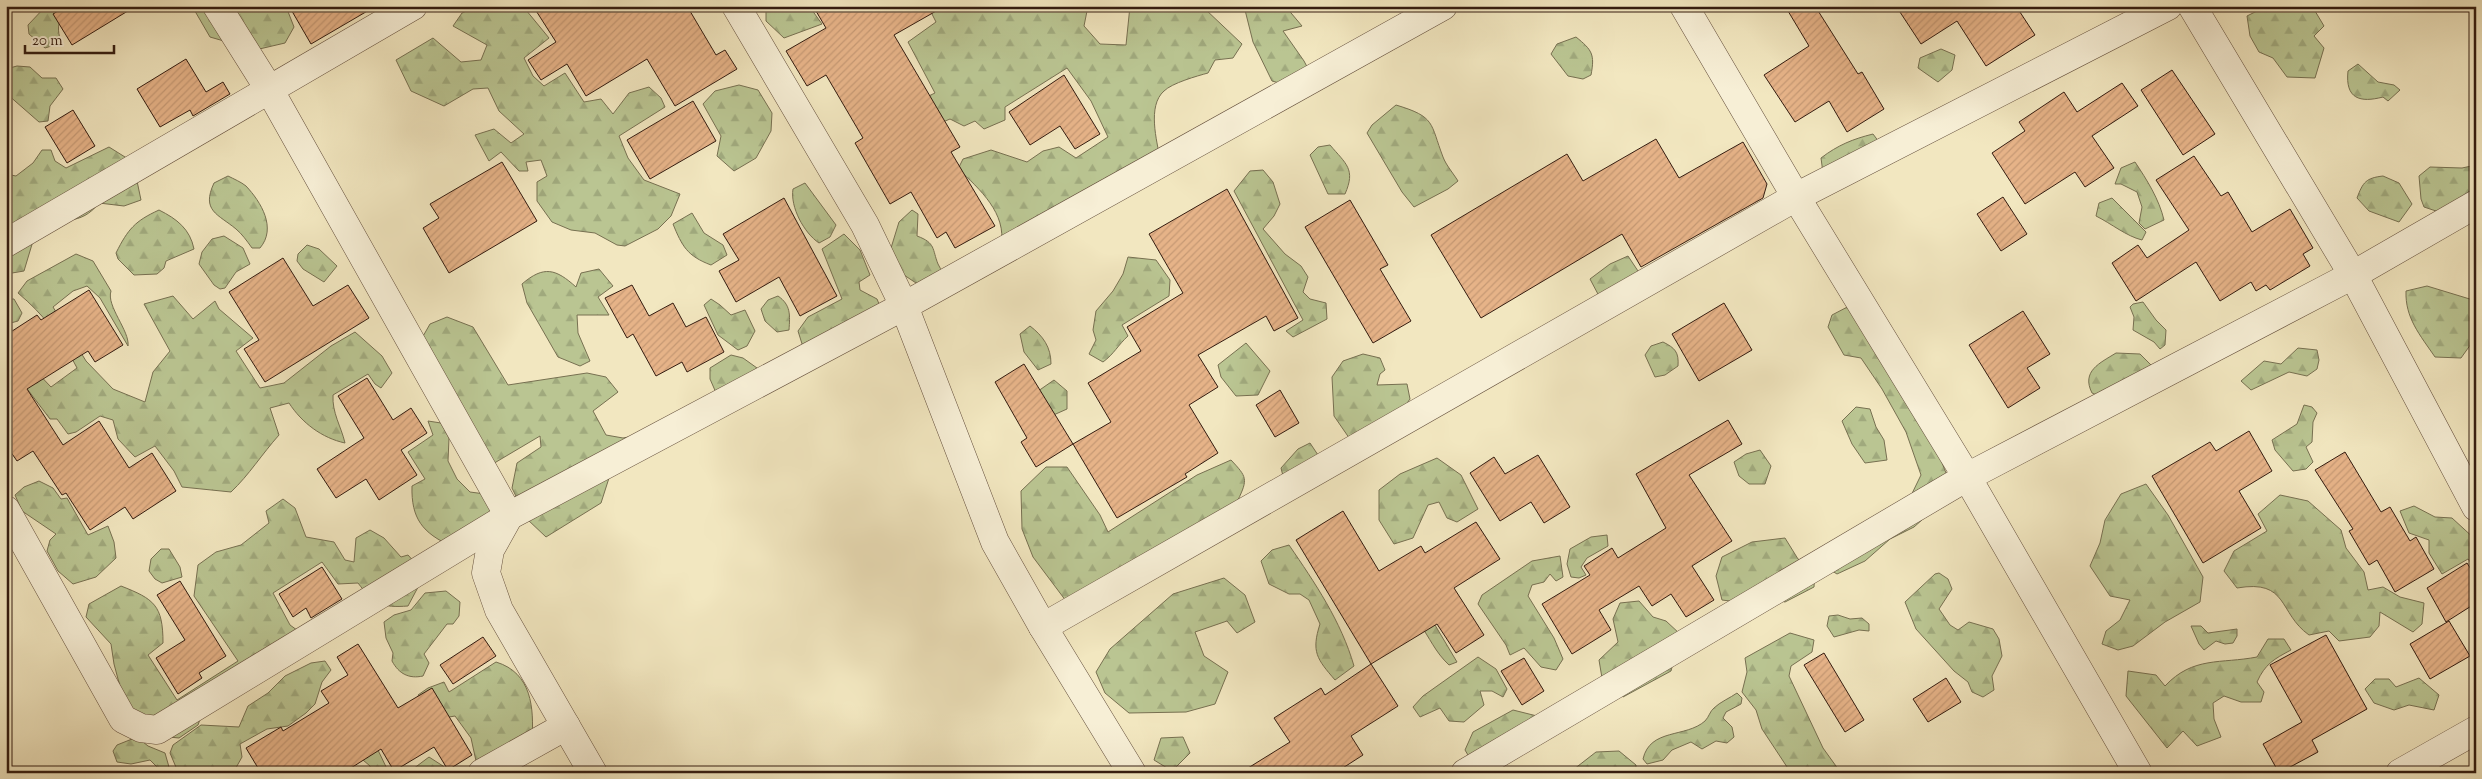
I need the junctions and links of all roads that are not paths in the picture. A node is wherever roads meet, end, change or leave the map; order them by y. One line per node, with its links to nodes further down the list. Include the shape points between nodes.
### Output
1 (217, 6): 8 (street)
2 (413, 6): 8 (street)
3 (736, 6): 13 (street, via 865,226)
4 (1443, 6): 13 (street)
5 (1684, 6): 9 (street)
6 (2168, 6): 9 (street)
7 (2192, 6): 12 (street)
8 (269, 89): 11 (street); 17 (street)
9 (1796, 197): 14 (street); 18 (street)
10 (2476, 204): 12 (street)
11 (6, 243)
12 (2353, 275): 14 (street); 15 (street)
13 (904, 306): 17 (street); 18 (street, via 995,542)
14 (1967, 477): 24 (street); 25 (street)
15 (2476, 507)
16 (6, 510): 17 (street, via 123,719 141,728 157,730)
17 (509, 516): 19 (street, via 490,550 486,573 499,610)
18 (1043, 627): 23 (street)
19 (566, 726): 21 (street); 22 (street)
20 (2476, 730): 26 (street)
21 (482, 773)
22 (593, 773)
23 (1132, 773)
24 (1465, 773)
25 (2138, 773)
26 (2400, 773)

